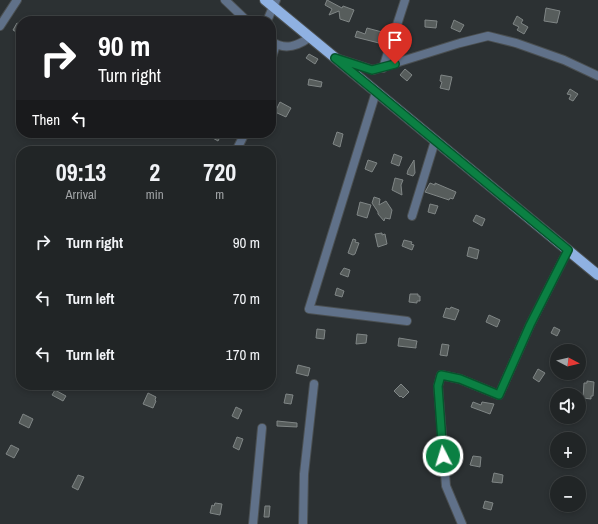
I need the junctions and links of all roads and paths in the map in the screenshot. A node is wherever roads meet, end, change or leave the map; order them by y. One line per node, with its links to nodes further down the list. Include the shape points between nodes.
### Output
1 (17, 0): 8 (street)
2 (225, 0): 6 (street)
3 (265, 0): 5 (main road)
4 (405, 0): 12 (street)
5 (275, 4): 7 (street); 9 (main road)
6 (242, 16)
7 (269, 16)
8 (0, 26)
9 (310, 38): 10 (street, via 298,46); 11 (main road)
10 (276, 44)
11 (335, 58): 12 (street, via 372,70); 14 (main road)
12 (383, 68): 13 (street, via 488,36 564,60)
13 (598, 76)
14 (376, 92): 15 (main road); 19 (street, via 309,309)
15 (435, 141): 16 (street); 17 (main road)
16 (412, 216)
17 (568, 250): 18 (main road); 24 (street, via 530,325 499,395 460,379 441,375 438,386 446,486)
18 (598, 275)
19 (407, 321)
20 (314, 384): 23 (street, via 304,474)
21 (262, 428): 22 (street)
22 (253, 524)
23 (303, 524)
24 (462, 524)

